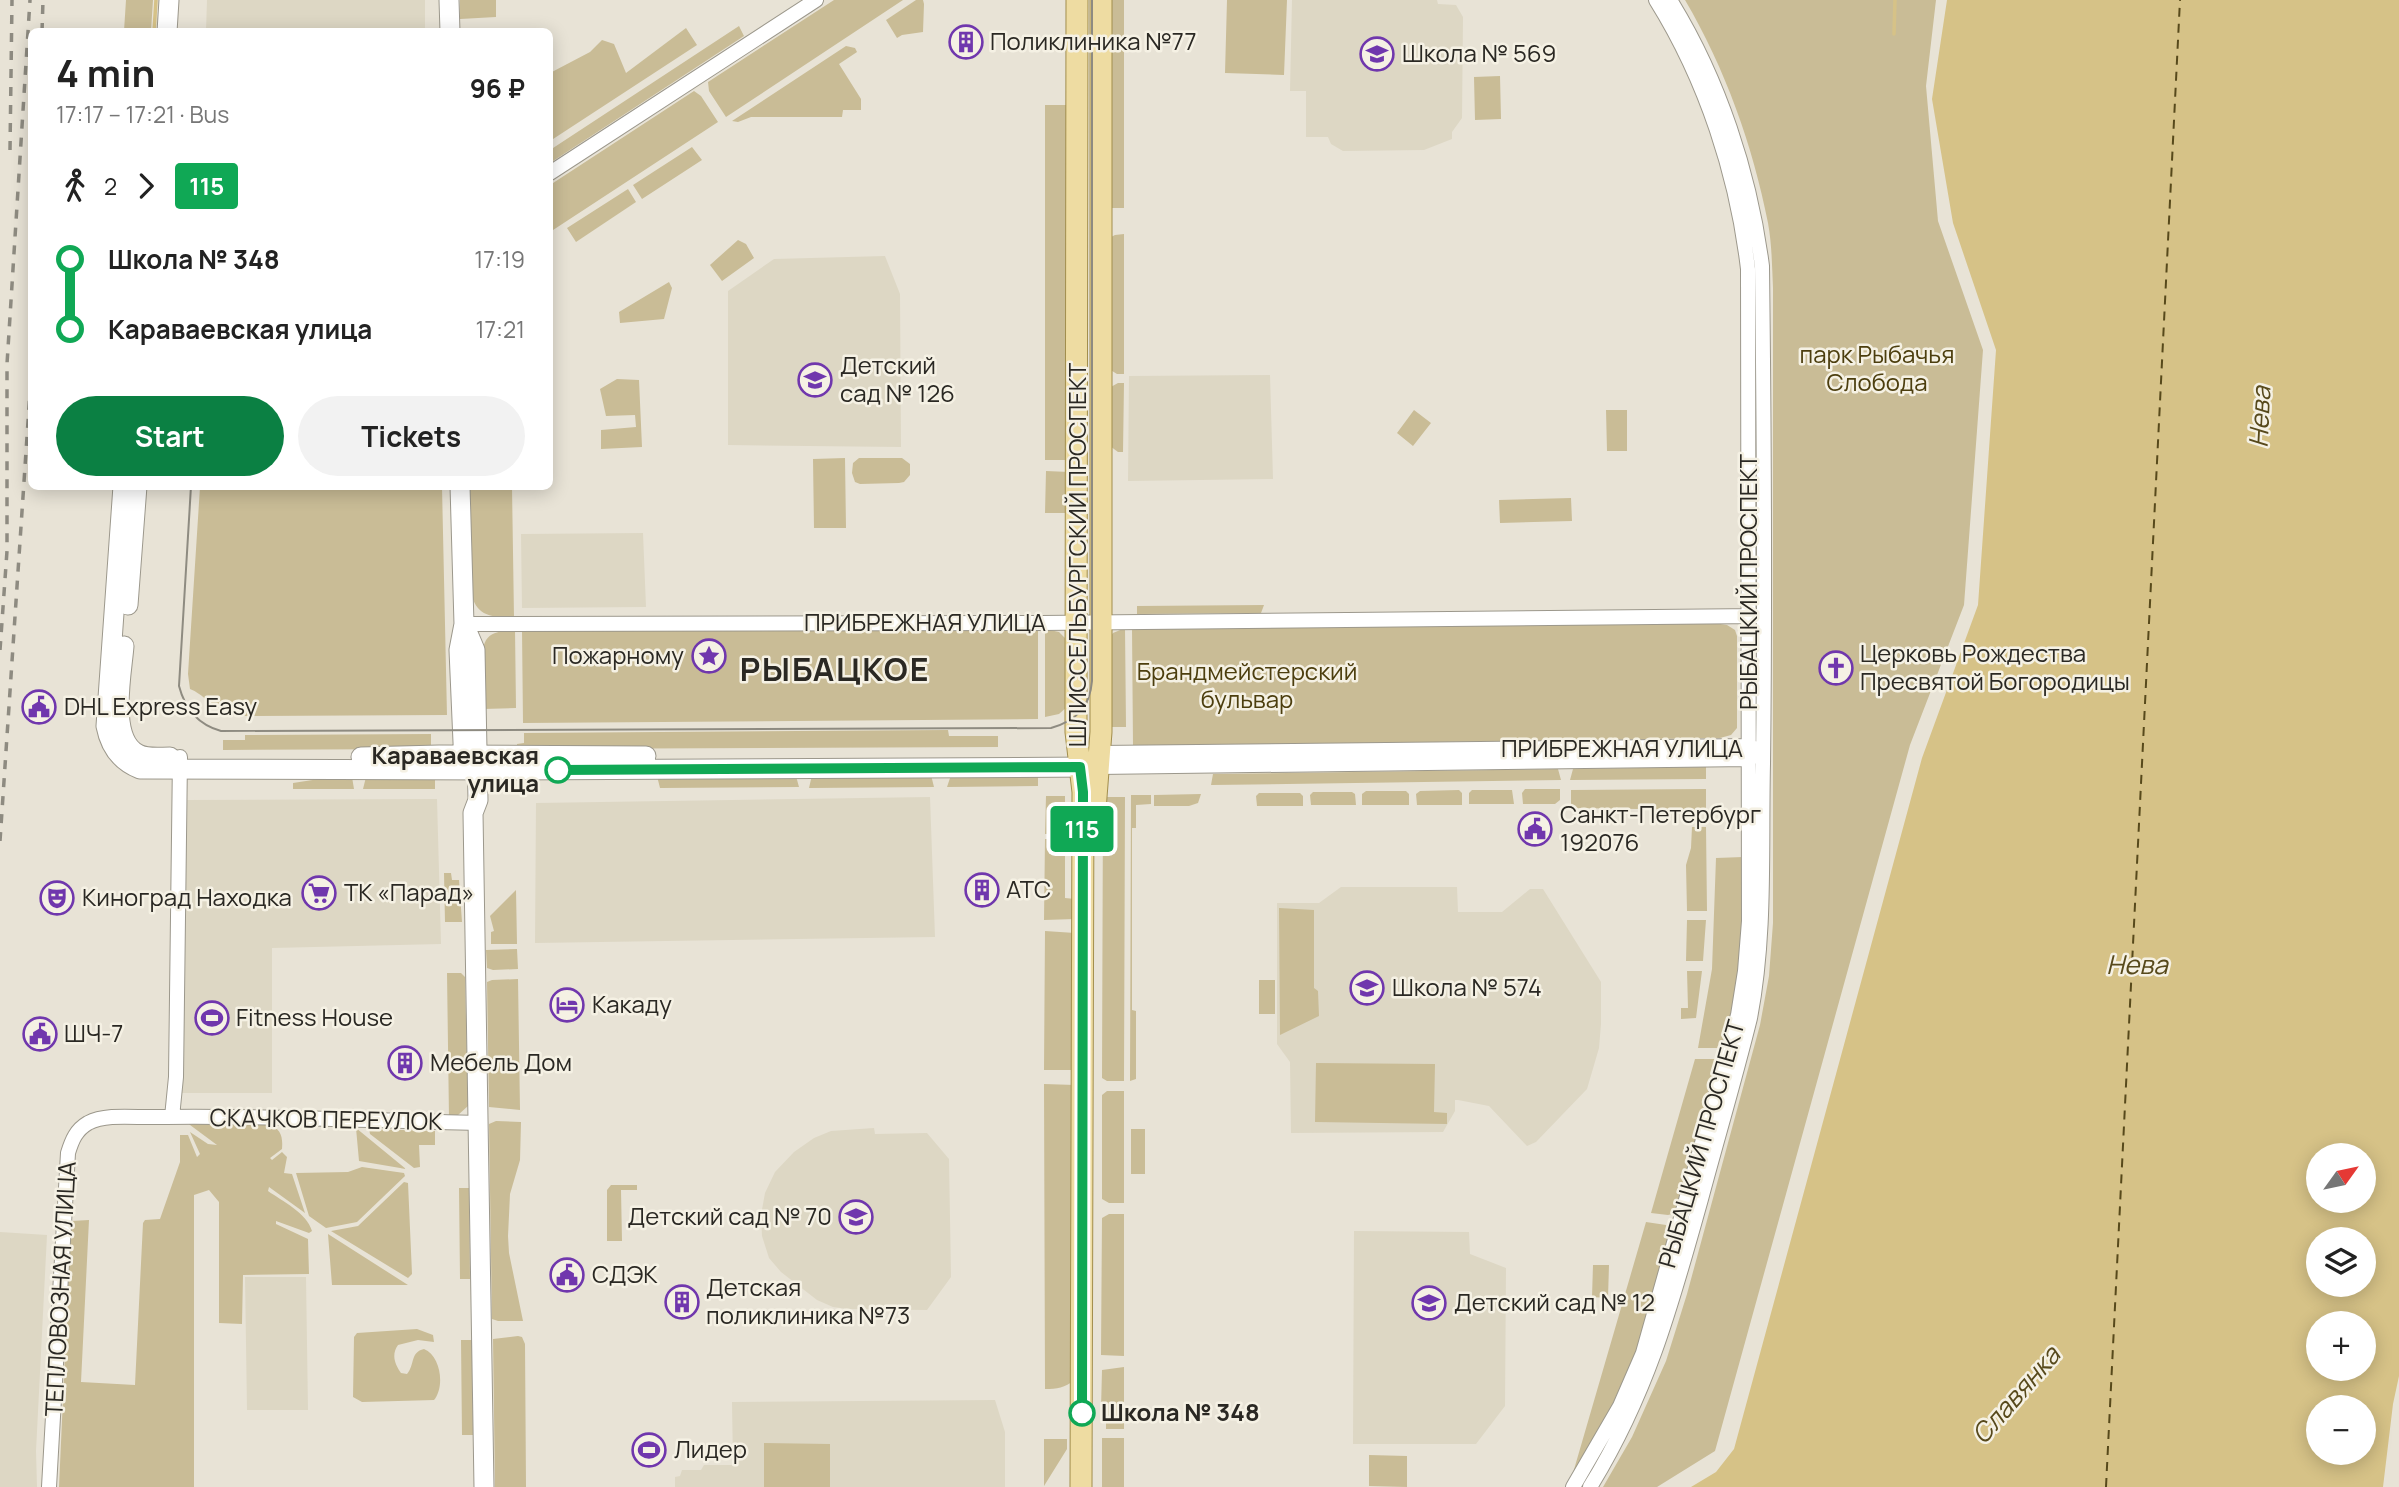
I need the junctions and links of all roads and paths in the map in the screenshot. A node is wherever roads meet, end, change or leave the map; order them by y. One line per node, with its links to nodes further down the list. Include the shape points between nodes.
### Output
1 (169, 0): 8 (street)
2 (449, 0): 9 (street)
3 (816, 0): 10 (street)
4 (1077, 0): 15 (main road, ШЛИССЕЛЬБУРГСКИЙ ПРОСПЕКТ)
5 (1101, 0): 16 (main road, ШЛИССЕЛЬБУРГСКИЙ ПРОСПЕКТ)
6 (1656, 0): 14 (street, РЫБАЦКИЙ ПРОСПЕКТ, via 1693,68 1714,122 1746,249)
7 (1670, 0): 14 (street, РЫБАЦКИЙ ПРОСПЕКТ, via 1717,96 1735,148 1762,265)
8 (167, 28)
9 (450, 28)
10 (553, 171)
11 (123, 490): 18 (street, via 106,710 108,738)
12 (137, 490): 18 (street)
13 (460, 490): 17 (street)
14 (1756, 616): 16 (street, ПРИБРЕЖНАЯ УЛИЦА); 19 (street, РЫБАЦКИЙ ПРОСПЕКТ)
15 (1077, 622): 16 (street, ПРИБРЕЖНАЯ УЛИЦА); 17 (street, ПРИБРЕЖНАЯ УЛИЦА); 20 (main road, ШЛИССЕЛЬБУРГСКИЙ ПРОСПЕКТ, via 1076,704)
16 (1101, 622): 20 (main road, ШЛИССЕЛЬБУРГСКИЙ ПРОСПЕКТ)
17 (464, 624): 21 (street, via 475,650)
18 (119, 744): 22 (street, ПРИБРЕЖНАЯ УЛИЦА, via 129,764 139,769)
19 (1754, 752): 20 (street, ПРИБРЕЖНАЯ УЛИЦА); 29 (street, РЫБАЦКИЙ ПРОСПЕКТ, via 1749,921 1738,1015 1643,1353 1620,1406); 30 (street, РЫБАЦКИЙ ПРОСПЕКТ, via 1761,921 1750,1018 1656,1354 1626,1424)
20 (1089, 760): 21 (street, ПРИБРЕЖНАЯ УЛИЦА); 27 (main road, ШЛИССЕЛЬБУРГСКИЙ ПРОСПЕКТ, via 1083,792); 28 (main road, ШЛИССЕЛЬБУРГСКИЙ ПРОСПЕКТ, via 1095,792)
21 (470, 762): 22 (street, ПРИБРЕЖНАЯ УЛИЦА); 24 (street, via 478,800 473,813)
22 (179, 764): 23 (street)
23 (173, 1117): 24 (street, СКАЧКОВ ПЕРЕУЛОК); 25 (street, ТЕПЛОВОЗНАЯ УЛИЦА, via 93,1121 73,1138 68,1153)
24 (478, 1123): 26 (street)
25 (49, 1487)
26 (484, 1487)
27 (1082, 1487)
28 (1094, 1487)
29 (1573, 1487)
30 (1590, 1487)

